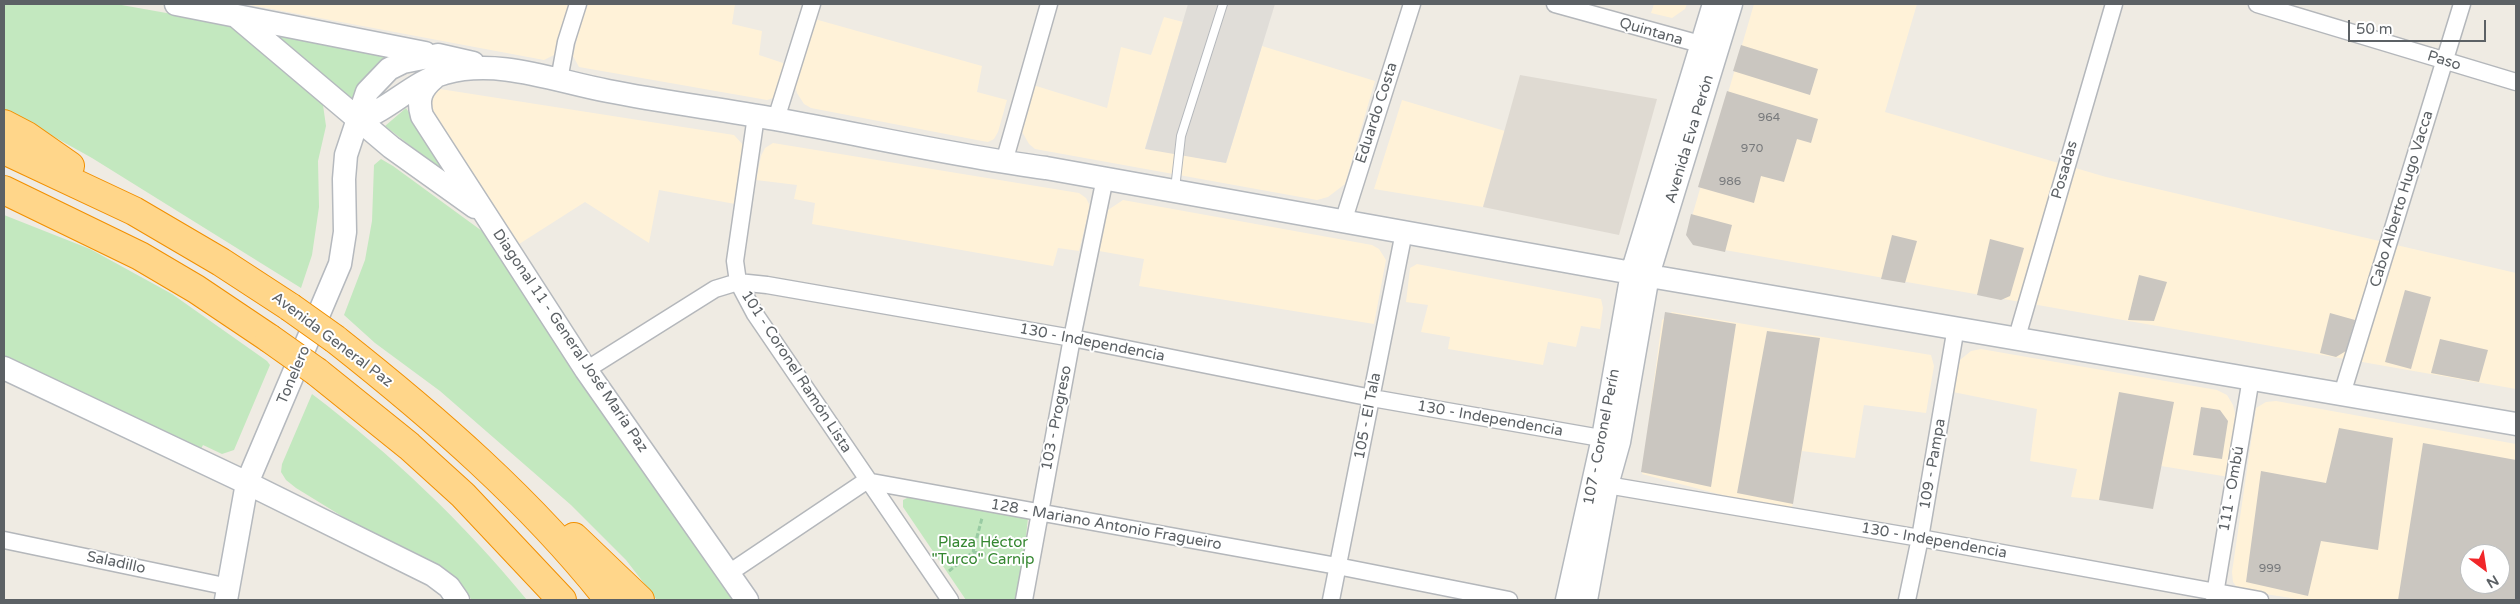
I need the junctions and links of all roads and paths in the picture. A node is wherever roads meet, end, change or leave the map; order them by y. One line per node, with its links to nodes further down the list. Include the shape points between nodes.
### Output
1 (176, 4): 13 (main road)
2 (578, 4): 17 (street)
3 (812, 4): 19 (street, 101 - Coronel Ramón Lista)
4 (1049, 4): 23 (street)
5 (1222, 4): 26 (lane, via 1181,136)
6 (1412, 4): 31 (street, Eduardo Costa)
7 (1555, 4): 14 (street, Quintana)
8 (1714, 4): 14 (main road, Avenida Eva Perón)
9 (1731, 4): 14 (main road, Avenida Eva Perón)
10 (2114, 4): 36 (street, Posadas)
11 (2257, 4): 15 (street, Paso)
12 (2462, 4): 15 (street, Cabo Alberto Hugo Vacca)
13 (236, 16): 16 (main road); 20 (main road)
14 (1710, 47): 33 (main road, Avenida Eva Perón)
15 (2444, 61): 18 (street, Paso); 41 (street, Cabo Alberto Hugo Vacca)
16 (436, 66): 17 (main road, via 445,73 489,67); 20 (main road, via 403,95 377,113); 29 (main road, Diagonal 11 - General José María Paz, via 420,96 422,116)
17 (559, 80): 19 (main road)
18 (2516, 82)
19 (766, 118): 23 (main road); 34 (street, 101 - Coronel Ramón Lista, via 735,261)
20 (359, 120): 29 (main road); 47 (main road, Tonelero, via 346,155 345,232 340,264)
21 (4, 124): 28 (highway, via 27,136)
22 (4, 150): 28 (highway, Avenida General Paz)
23 (1004, 162): 24 (main road)
24 (1105, 178): 26 (main road); 37 (street, 103 - Progreso)
25 (4, 190): 30 (highway)
26 (1175, 191): 31 (main road)
27 (4, 201): 30 (highway)
28 (134, 211): 45 (highway, Avenida General Paz, bridge, via 221,262 335,339 393,385)
29 (485, 215): 39 (main road, Diagonal 11 - General José María Paz)
30 (68, 219): 49 (highway, bridge, via 196,289 269,338 409,446)
31 (1343, 222): 32 (main road)
32 (1404, 232): 33 (main road); 42 (street, 105 - El Tala)
33 (1640, 274): 35 (main road); 44 (main road, 107 - Coronel Perín)
34 (738, 282): 37 (street, 130 - Independencia); 39 (street, 130 - Independencia, via 715,288); 46 (street, 101 - Coronel Ramón Lista, via 755,314)
35 (1956, 327): 36 (main road); 52 (street, 109 - Pampa)
36 (2017, 337): 40 (main road)
37 (1072, 338): 42 (street, 130 - Independencia); 51 (street, 103 - Progreso)
38 (4, 368): 47 (main road)
39 (586, 370): 57 (main road, Diagonal 11 - General José María Paz)
40 (2251, 378): 41 (main road); 60 (street, 111 - Ombú)
41 (2342, 394): 43 (main road)
42 (1372, 398): 44 (street, 130 - Independencia); 56 (street, 105 - El Tala)
43 (2516, 424)
44 (1611, 440): 48 (main road, 107 - Coronel Perín); 71 (main road, 107 - Coronel Perín)
45 (489, 470): 64 (highway, Avenida General Paz); 65 (highway, via 562,525)
46 (866, 481): 50 (street, 128 - Mariano Antonio Fragueiro); 57 (street); 58 (street, 101 - Coronel Ramón Lista)
47 (247, 483): 59 (main road, Tonelero); 61 (main road, via 433,575 449,586)
48 (1607, 485): 52 (street, 130 - Independencia); 72 (main road, 107 - Coronel Perín)
49 (463, 495): 62 (highway); 63 (highway)
50 (986, 503): 51 (street, 128 - Mariano Antonio Fragueiro); 54 (path)
51 (1039, 513): 55 (street, 103 - Progreso); 56 (street, 128 - Mariano Antonio Fragueiro)
52 (1920, 538): 60 (street, 130 - Independencia); 73 (street, 109 - Pampa)
53 (4, 540): 59 (street, Saladillo)
54 (973, 552): 55 (path); 58 (path)
55 (1030, 562): 68 (street, 103 - Progreso)
56 (1337, 566): 69 (street, 105 - El Tala); 70 (street, 128 - Mariano Antonio Fragueiro)
57 (729, 573): 66 (main road, Diagonal 11 - General José María Paz)
58 (936, 581): 67 (street, 101 - Coronel Ramón Lista)
59 (228, 593)
60 (2214, 596): 74 (street, 130 - Independencia)
61 (458, 600)
62 (544, 600)
63 (562, 600)
64 (609, 600)
65 (640, 600)
66 (747, 600)
67 (950, 600)
68 (1024, 600)
69 (1330, 600)
70 (1509, 600)
71 (1567, 600)
72 (1586, 600)
73 (1907, 600)
74 (2260, 600)

